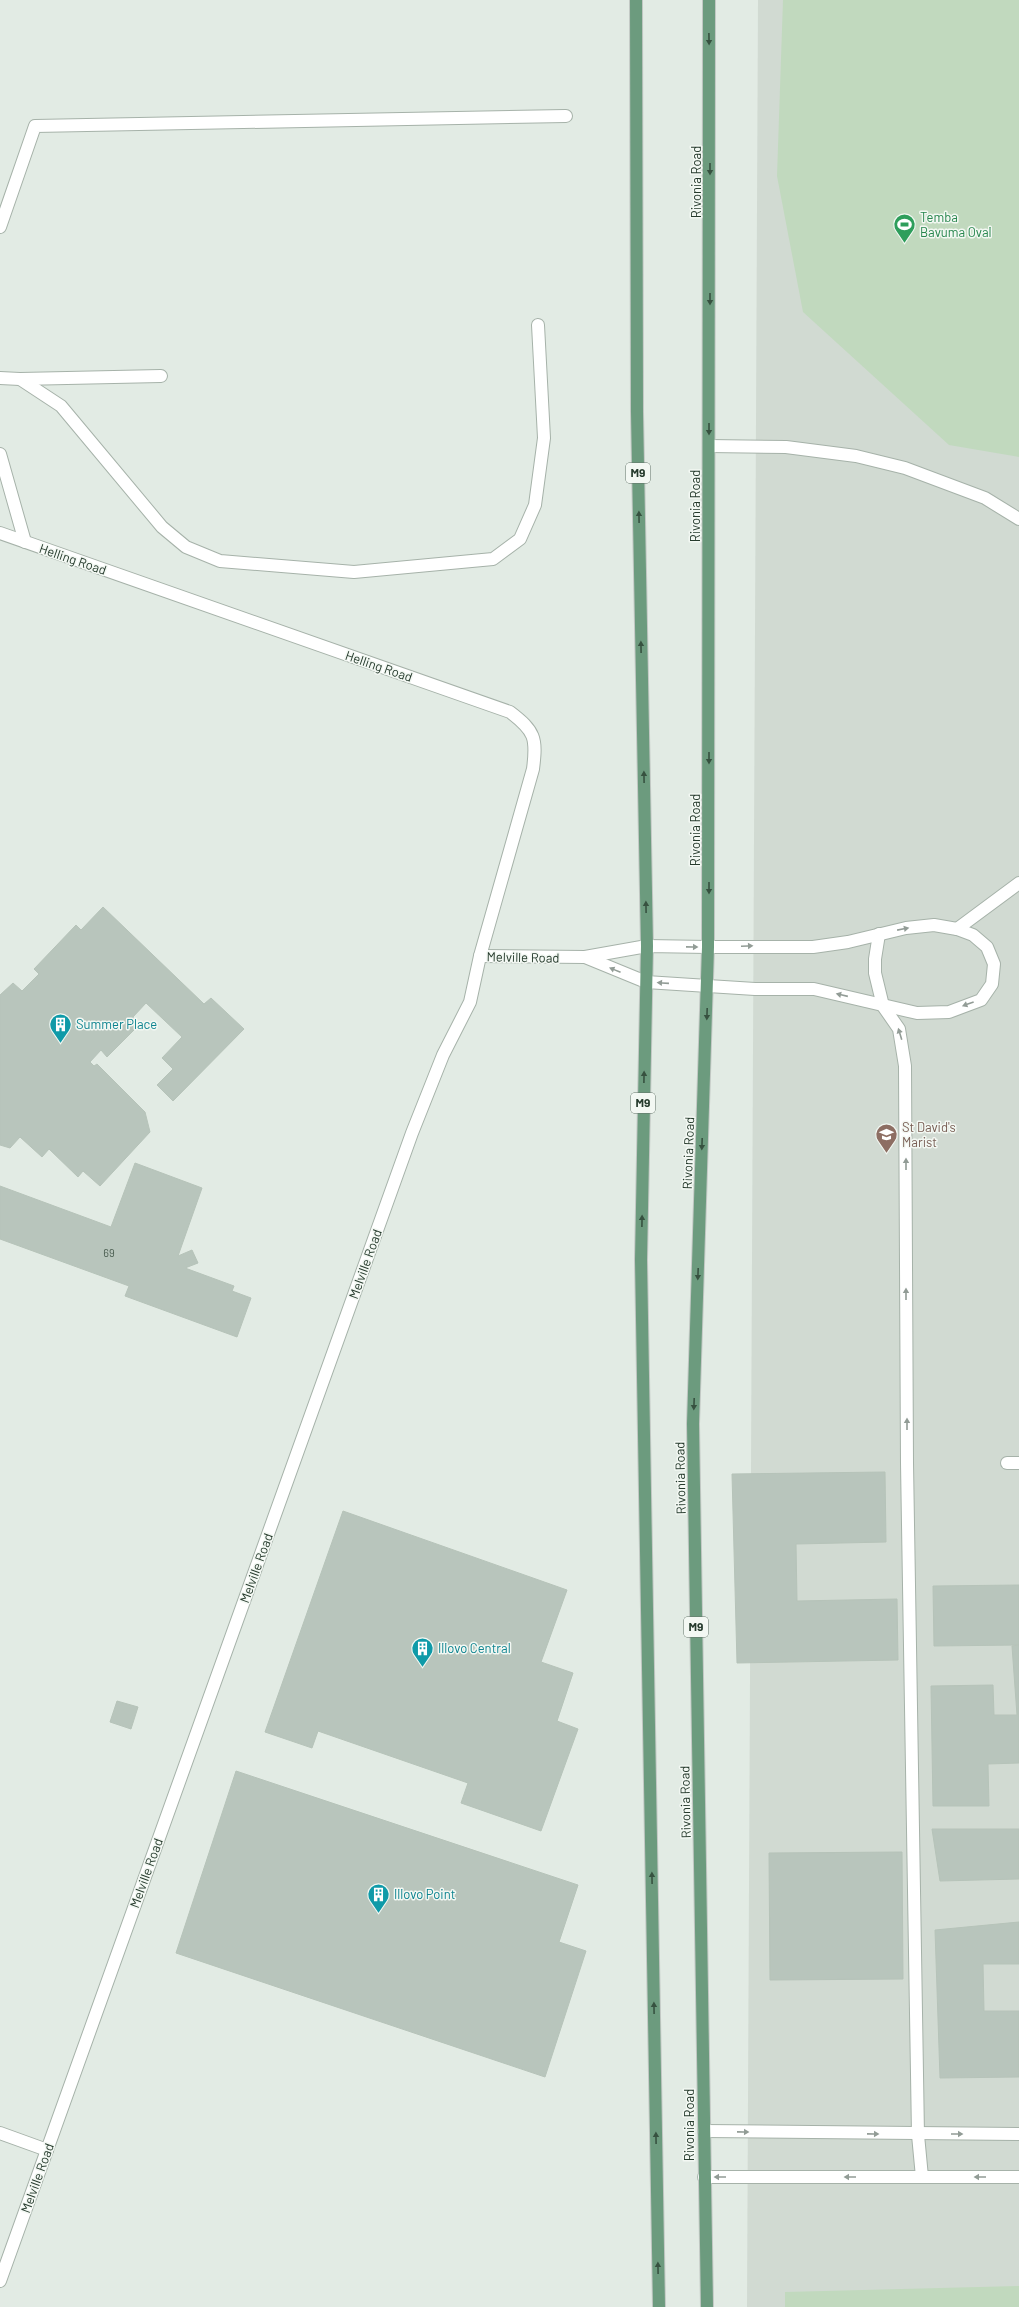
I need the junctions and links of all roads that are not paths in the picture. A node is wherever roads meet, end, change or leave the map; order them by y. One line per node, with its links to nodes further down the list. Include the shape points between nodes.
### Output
1 (636, 0): 17 (main road, M9, one-way to 1, via 637,404)
2 (709, 0): 9 (main road, Rivonia Road / M9, one-way to 9)
3 (566, 116): 4 (street, via 35,126)
4 (0, 227)
5 (538, 325): 8 (street, via 544,438 535,505 520,539 493,559 354,572 220,561 186,547 162,527 61,406)
6 (160, 376): 8 (street)
7 (0, 378): 8 (street)
8 (20, 379)
9 (709, 446): 11 (street, via 786,447 856,456 905,468 984,498); 18 (main road, Rivonia Road / M9, one-way to 18)
10 (0, 454): 13 (street)
11 (1019, 519)
12 (0, 533): 13 (street, Helling Road)
13 (25, 542): 19 (street, Helling Road, via 510,712 527,725 536,746 533,769)
14 (1019, 883): 15 (street)
15 (957, 929): 16 (street, one-way to 15, via 934,925); 23 (street, one-way to 23, via 973,935 987,947 994,964 992,984 981,1000 949,1012 917,1013)
16 (879, 934): 18 (street, Melville Road, one-way to 16, via 813,947); 23 (street, via 875,973)
17 (647, 946): 18 (street, Melville Road, one-way to 18); 20 (street, Melville Road); 21 (main road, M9)
18 (708, 947): 22 (main road, Rivonia Road / M9)
19 (480, 956): 20 (street, Melville Road); 28 (street, Melville Road, via 470,1002 443,1055 407,1148)
20 (584, 958): 21 (street, Melville Road, one-way to 20)
21 (646, 982): 22 (street, Melville Road, one-way to 21); 33 (main road, M9, one-way to 21, via 641,1260)
22 (708, 986): 23 (street, Melville Road, one-way to 22, via 814,989); 24 (main road, Rivonia Road / M9, one-way to 24, via 693,1424)
23 (883, 1006): 27 (street, one-way to 23, via 907,1463 906,1066 899,1029)
24 (704, 2131): 27 (street, one-way to 27); 29 (main road, Rivonia Road / M9)
25 (0, 2133): 28 (street)
26 (1019, 2134): 27 (street, one-way to 26)
27 (918, 2135): 30 (street)
28 (47, 2150): 32 (street, Melville Road)
29 (704, 2177): 30 (street, one-way to 29); 34 (main road, Rivonia Road / M9)
30 (922, 2177): 31 (street, one-way to 30)
31 (1019, 2177)
32 (0, 2281)
33 (659, 2307)
34 (707, 2307)

